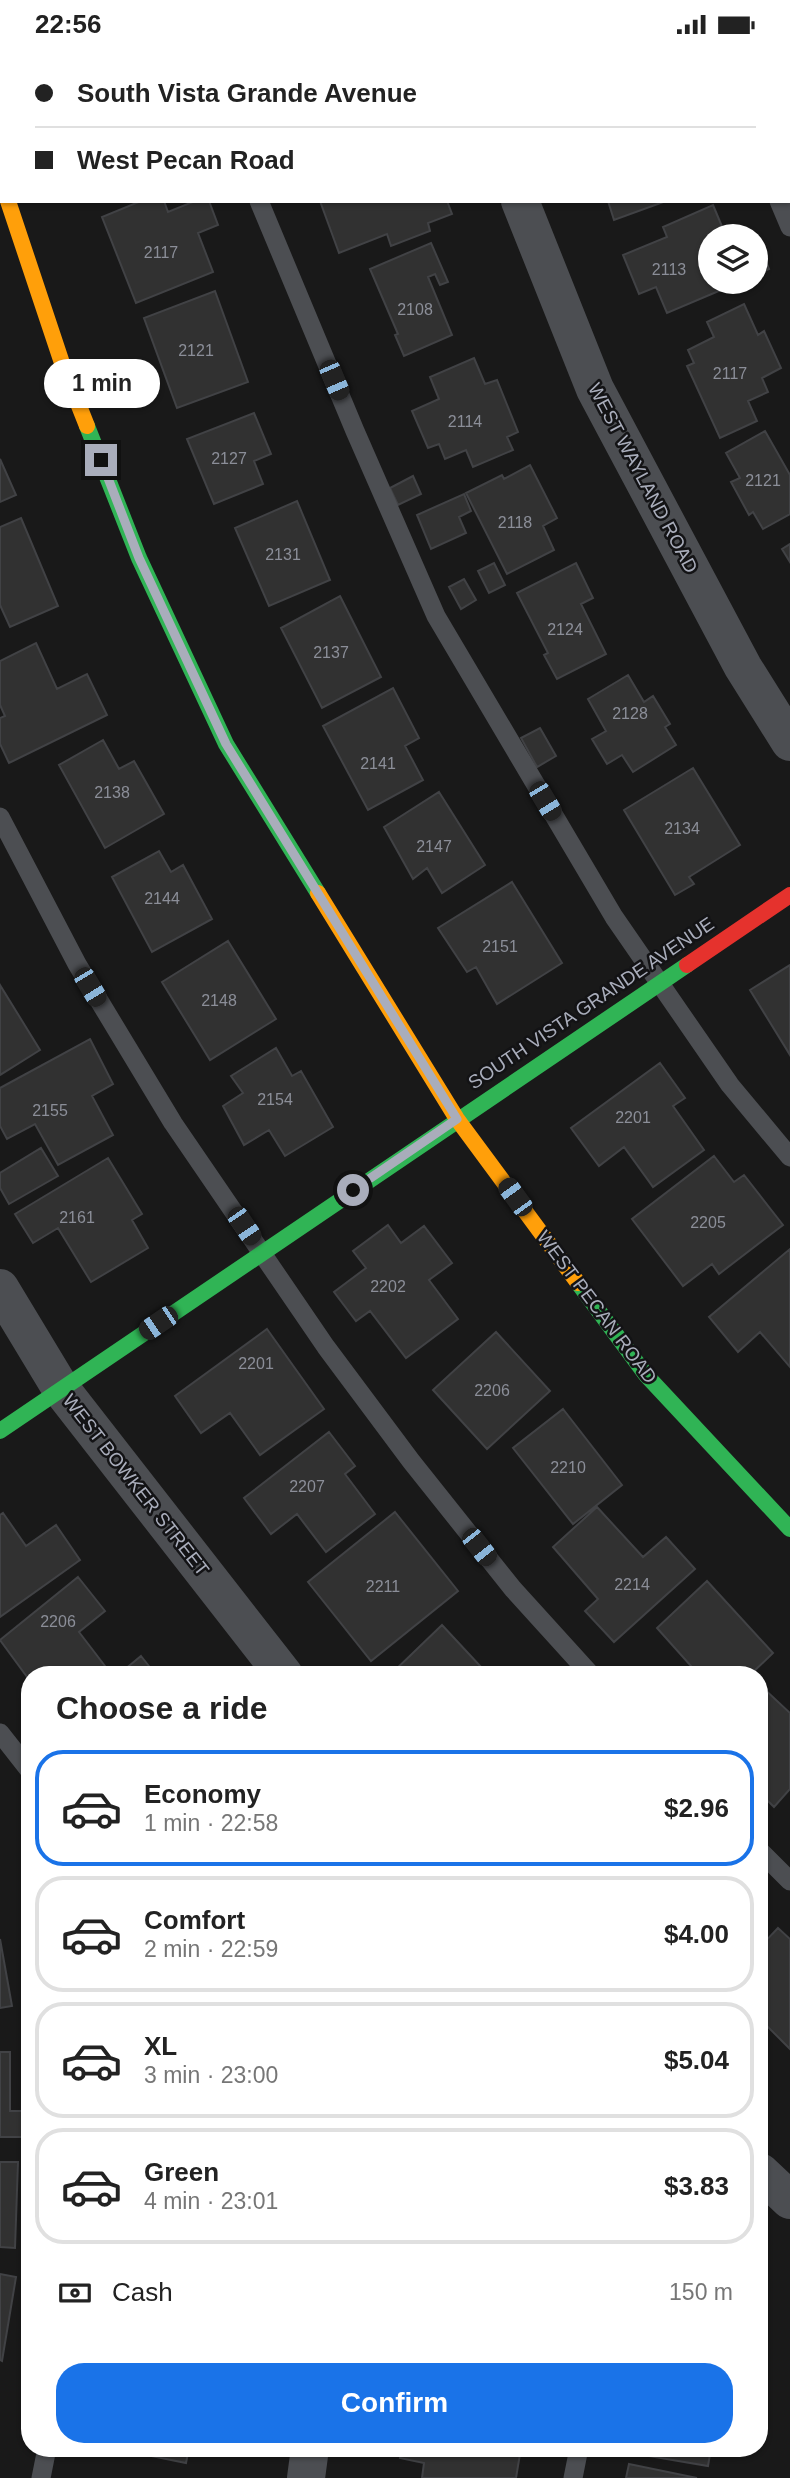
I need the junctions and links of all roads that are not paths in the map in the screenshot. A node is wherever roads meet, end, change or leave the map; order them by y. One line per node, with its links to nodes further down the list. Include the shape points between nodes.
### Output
1 (9, 203): 10 (street, WEST PECAN ROAD, via 62,362 134,545 226,744)
2 (260, 203): 9 (lane, via 436,616 614,917)
3 (521, 203): 6 (street, WEST WAYLAND ROAD, via 595,389 743,667)
4 (780, 203): 5 (lane)
5 (790, 227)
6 (790, 742)
7 (0, 817): 12 (lane, via 77,964 173,1123)
8 (790, 895): 9 (street, SOUTH VISTA GRANDE AVENUE)
9 (660, 981): 10 (street, SOUTH VISTA GRANDE AVENUE); 11 (lane, via 730,1085)
10 (457, 1119): 12 (street, SOUTH VISTA GRANDE AVENUE); 16 (street, WEST PECAN ROAD, via 646,1375)
11 (790, 1157)
12 (262, 1252): 14 (street, SOUTH VISTA GRANDE AVENUE); 18 (lane, via 411,1461 513,1590)
13 (0, 1288): 14 (street, WEST BOWKER STREET)
14 (61, 1389): 15 (street, SOUTH VISTA GRANDE AVENUE); 17 (street, WEST BOWKER STREET)
15 (0, 1431)
16 (790, 1529)
17 (277, 1666)
18 (583, 1666)
19 (0, 1733): 20 (lane)
20 (21, 1760)
21 (768, 1858): 22 (lane)
22 (790, 1881)
23 (768, 2179): 24 (street)
24 (790, 2200)
25 (45, 2457): 28 (lane)
26 (309, 2457): 29 (street)
27 (577, 2457): 30 (lane)
28 (41, 2478)
29 (306, 2478)
30 (573, 2478)

